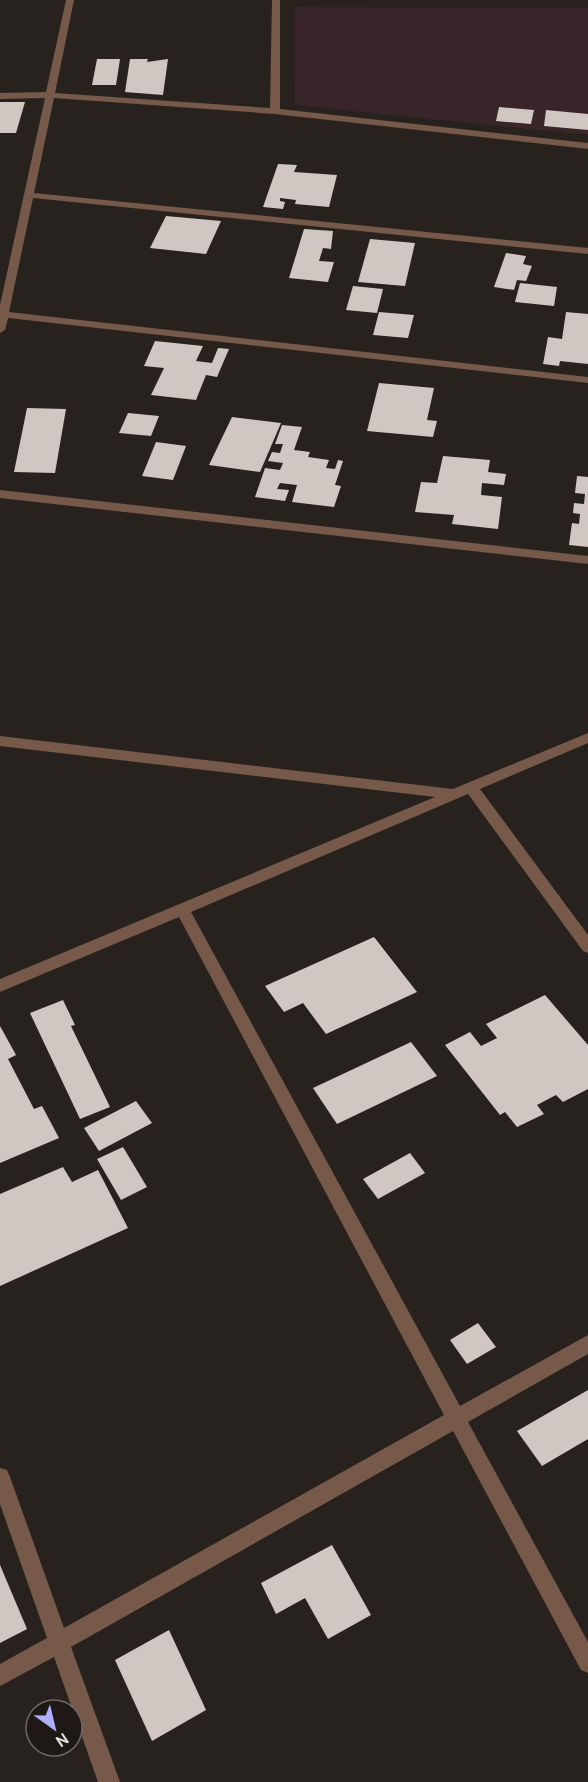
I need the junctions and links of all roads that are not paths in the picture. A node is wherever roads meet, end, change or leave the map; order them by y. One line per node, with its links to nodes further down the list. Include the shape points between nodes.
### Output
1 (70, 0): 3 (street)
2 (276, 0): 5 (street)
3 (50, 95): 4 (street); 5 (street); 7 (street)
4 (0, 96)
5 (275, 111): 6 (street)
6 (588, 146)
7 (29, 195): 8 (street); 9 (street)
8 (588, 251)
9 (3, 314): 10 (street); 11 (street)
10 (0, 330)
11 (588, 380)
12 (0, 494): 13 (street)
13 (588, 560)
14 (588, 738): 16 (street)
15 (0, 741): 17 (street)
16 (471, 788): 17 (street); 19 (street)
17 (454, 794): 18 (street)
18 (182, 909): 20 (street); 22 (street)
19 (588, 947)
20 (0, 986)
21 (588, 1344): 22 (street)
22 (456, 1418): 24 (street); 25 (street)
23 (0, 1477): 24 (street)
24 (59, 1643): 26 (street); 27 (street)
25 (588, 1663)
26 (0, 1676)
27 (110, 1782)

